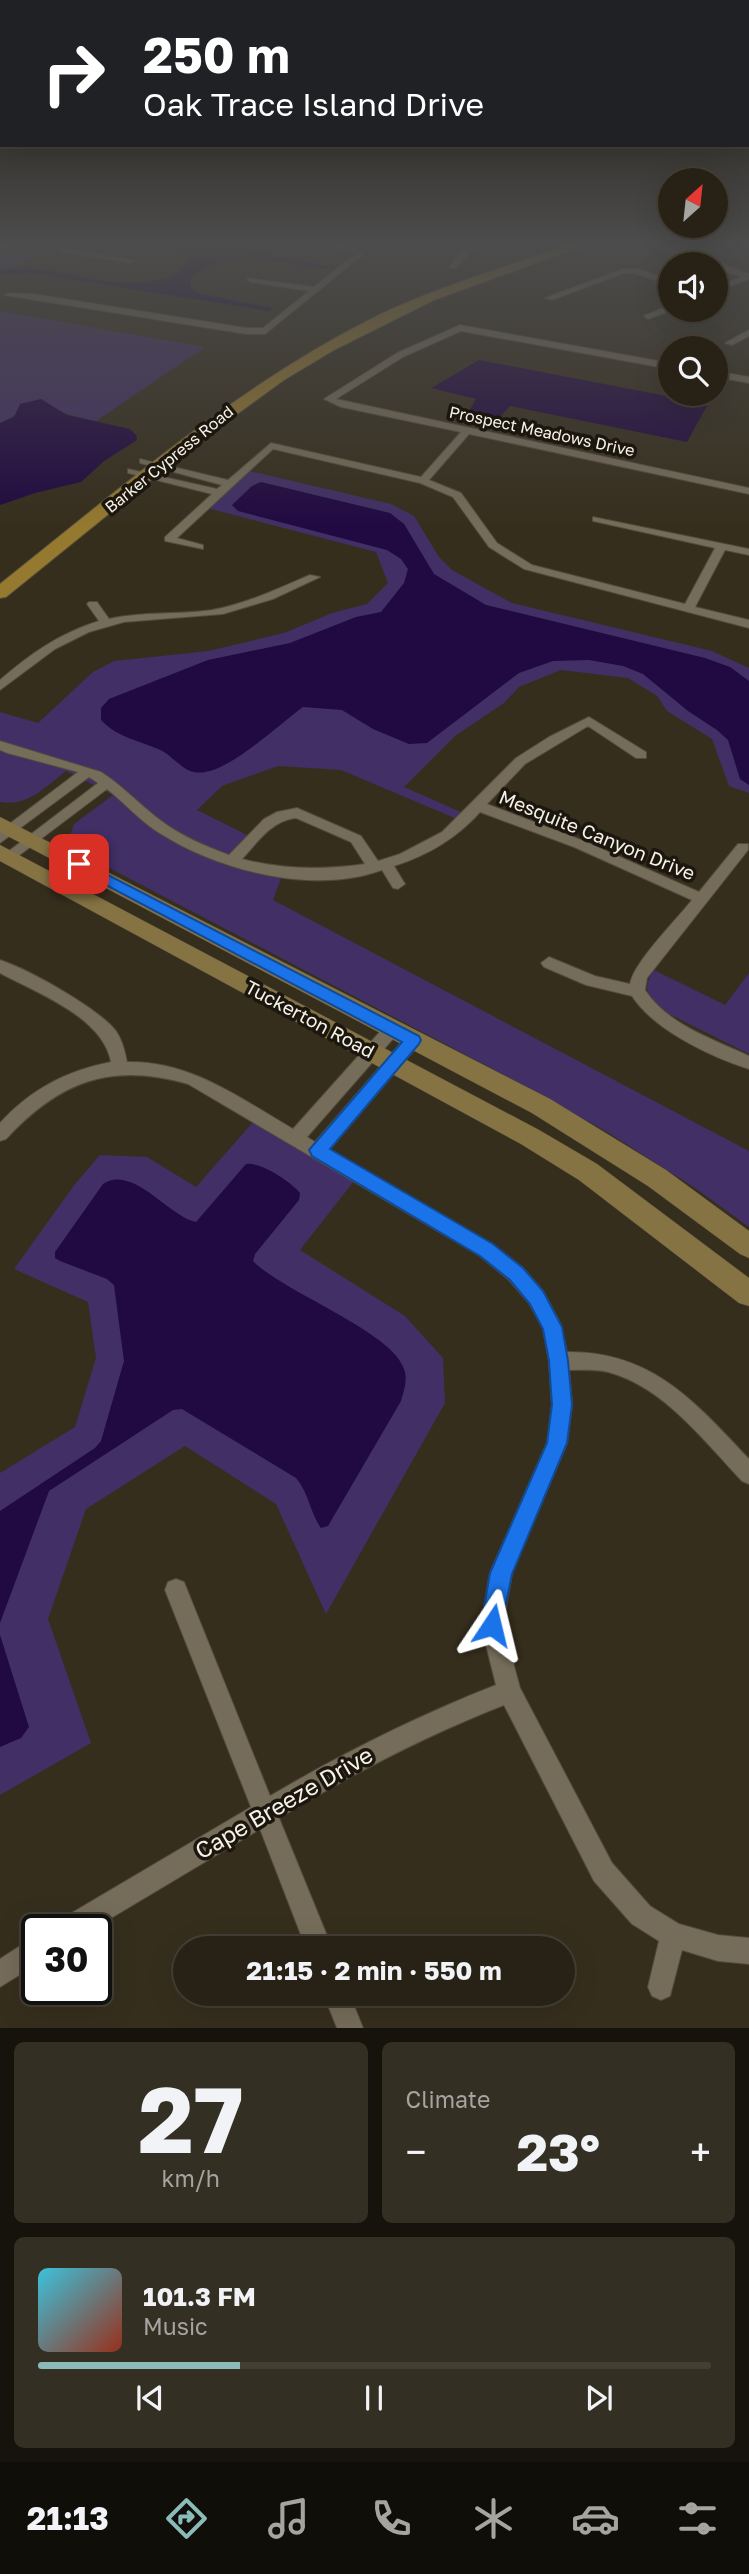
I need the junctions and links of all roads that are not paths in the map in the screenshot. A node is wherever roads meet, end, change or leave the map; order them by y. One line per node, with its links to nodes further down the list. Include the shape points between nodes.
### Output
1 (333, 340): 10 (main road, Barker Cypress Road)
2 (434, 340): 9 (street, Prospect Meadows Drive, via 329,399)
3 (524, 340): 6 (street, Prospect Meadows Drive)
4 (734, 340): 5 (street)
5 (729, 342)
6 (658, 364)
7 (728, 376): 8 (street)
8 (749, 380)
9 (467, 432): 11 (street); 13 (street, Prospect Meadows Drive)
10 (145, 468): 12 (street); 14 (street); 19 (main road, Barker Cypress Road); 23 (main road, Barker Cypress Road)
11 (423, 481): 12 (street, via 271,446); 25 (street, via 457,495 493,545 528,567)
12 (230, 484): 14 (street)
13 (749, 491)
14 (219, 494): 16 (street, via 169,539)
15 (597, 519): 17 (street)
16 (199, 547)
17 (722, 547): 18 (street); 25 (street)
18 (749, 552)
19 (20, 563): 21 (main road, Barker Cypress Road); 22 (main road, via 25,566)
20 (314, 577): 26 (street, via 223,612)
21 (0, 580)
22 (0, 587)
23 (0, 593)
24 (93, 604): 26 (street)
25 (689, 608): 27 (street)
26 (105, 622): 28 (street, via 55,641)
27 (749, 624)
28 (0, 686)
29 (0, 745): 31 (street)
30 (641, 755): 34 (street, via 589,721 519,762)
31 (98, 777): 32 (street); 33 (street); 39 (street, via 165,831)
32 (61, 793): 33 (street); 35 (street)
33 (79, 803): 36 (street)
34 (478, 807): 40 (street, via 439,841); 42 (street, Mesquite Canyon Drive, via 579,844)
35 (37, 810): 36 (street); 37 (street)
36 (55, 821): 37 (street)
37 (8, 840): 46 (main road, Tuckerton Road); 48 (main road, Tuckerton Road)
38 (743, 847): 42 (street)
39 (231, 862): 40 (street, via 295,873); 40 (street, via 262,827 289,813 304,814 356,839)
40 (381, 866): 41 (street)
41 (398, 884)
42 (702, 899): 45 (street, via 639,977)
43 (549, 963): 45 (street, via 576,977)
44 (0, 965): 51 (street, via 106,1031 117,1048)
45 (637, 991): 50 (street, via 642,1004 659,1017)
46 (392, 1029): 47 (main road, Tuckerton Road); 48 (street)
47 (413, 1040): 49 (street); 59 (main road, Tuckerton Road, via 541,1106 657,1178)
48 (372, 1052): 49 (main road, Tuckerton Road); 52 (street)
49 (393, 1063): 53 (street); 60 (main road, Tuckerton Road, via 588,1172)
50 (749, 1063)
51 (120, 1066): 56 (street, via 82,1074 50,1089 26,1105); 57 (street, via 170,1070 193,1079)
52 (346, 1081): 53 (street); 54 (street)
53 (368, 1093): 55 (street)
54 (329, 1100): 55 (street, via 336,1111); 57 (street)
55 (351, 1112): 58 (street)
56 (0, 1134)
57 (296, 1138): 58 (street)
58 (318, 1150): 61 (street, via 486,1250 516,1274 536,1297 552,1327)
59 (749, 1246)
60 (749, 1294)
61 (559, 1361): 62 (street, via 605,1363 666,1391); 64 (street, via 562,1405 557,1443 501,1573 492,1625)
62 (749, 1474)
63 (176, 1590): 65 (street)
64 (509, 1691): 65 (street, Cape Breeze Drive, via 431,1721); 67 (street, via 603,1872 641,1915)
65 (266, 1812): 66 (street, Cape Breeze Drive); 68 (street)
66 (94, 1914)
67 (673, 1935): 69 (street); 72 (street)
68 (314, 1936)
69 (749, 1951)
70 (21, 1959): 71 (street)
71 (0, 1974)
72 (661, 1987)
73 (341, 2006): 74 (street)
74 (350, 2028)

